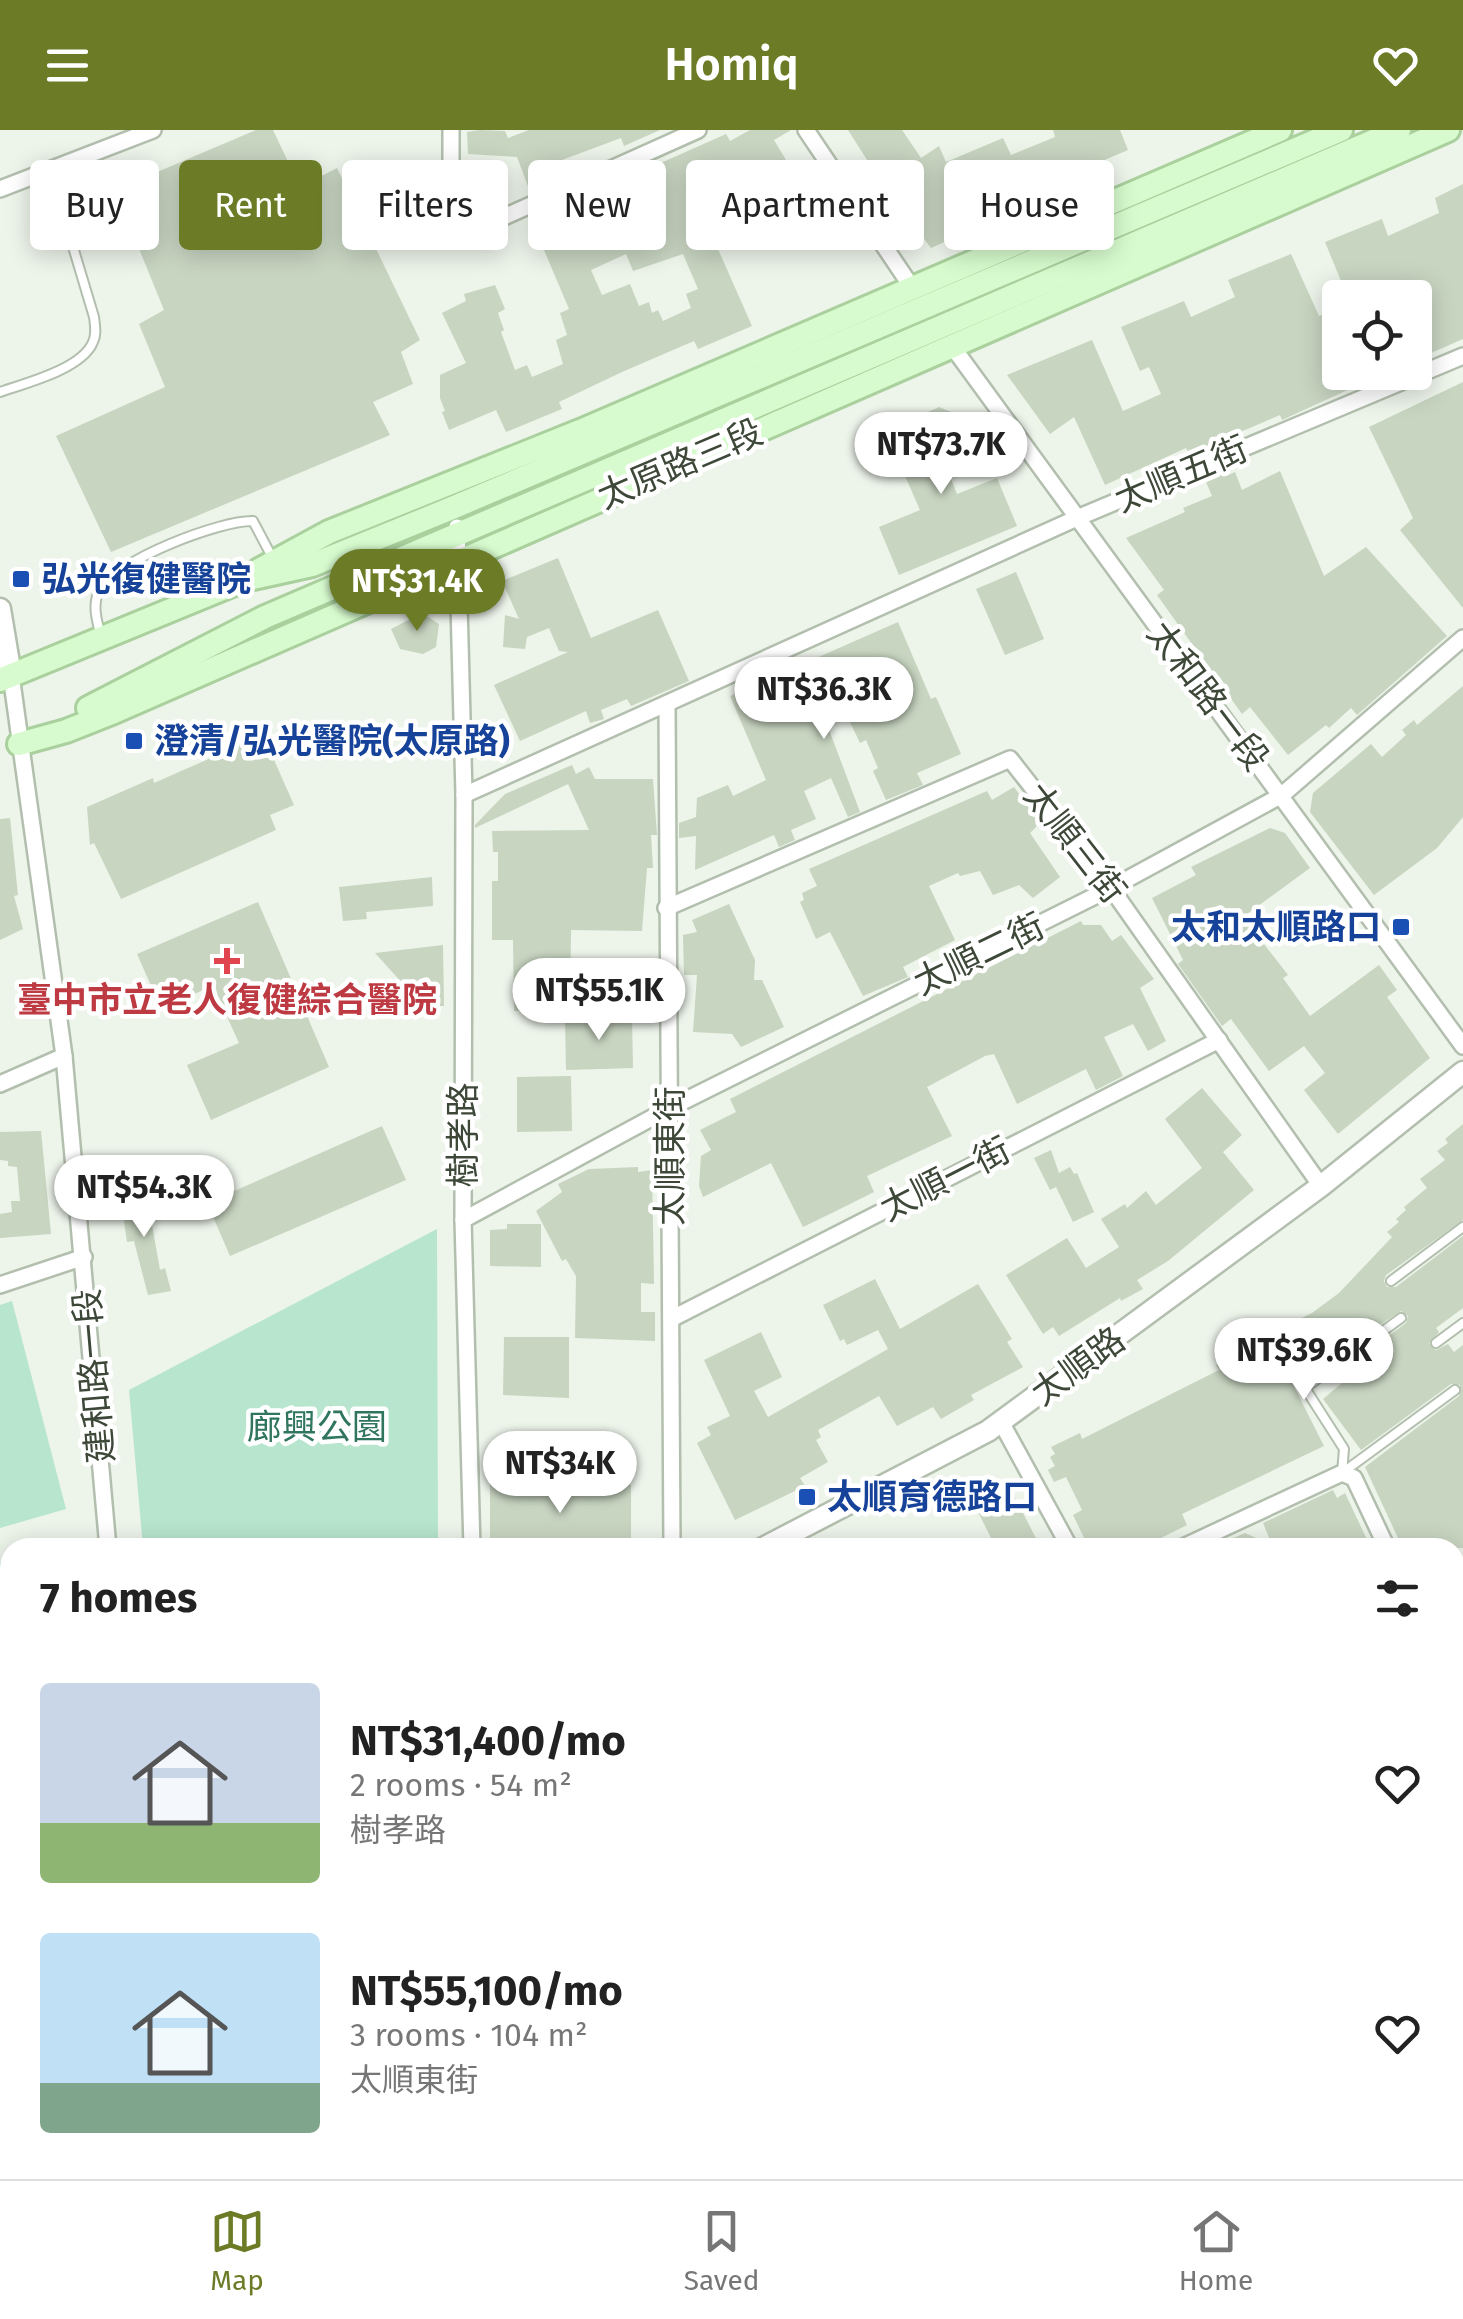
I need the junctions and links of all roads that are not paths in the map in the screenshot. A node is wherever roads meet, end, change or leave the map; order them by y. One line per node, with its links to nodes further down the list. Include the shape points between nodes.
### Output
1 (451, 130): 2 (street, via 451,218 458,229 477,229)
2 (698, 130)
3 (806, 130): 13 (street)
4 (1280, 130): 13 (main road, 太原路三段)
5 (1341, 130): 17 (main road, 太原路三段)
6 (1399, 130): 19 (main road, 太原路三段)
7 (1448, 130): 14 (main road, 太原路三段)
8 (150, 131): 9 (street)
9 (76, 160)
10 (30, 178): 11 (street)
11 (0, 189)
12 (74, 250): 16 (lane, via 96,338 86,355)
13 (912, 289): 17 (main road, 太原路三段)
14 (952, 346): 18 (street, 太和路一段); 20 (main road, 太原路三段)
15 (1463, 356): 18 (street, 太順五街)
16 (0, 392)
17 (447, 497): 19 (street, 樹孝路); 21 (main road, 太原路三段, via 329,532); 22 (main road, 太原路三段, via 312,565)
18 (1077, 518): 27 (street, 太順五街); 30 (street, 太和路一段)
19 (458, 534): 20 (street, 樹孝路); 28 (main road, 太原路三段, via 265,617)
20 (460, 560): 28 (main road, 太原路三段, via 114,712); 29 (street, 樹孝路)
21 (274, 561): 22 (main road, 太原路三段); 24 (lane, via 253,521 238,520 158,549 106,580 97,595)
22 (244, 580): 24 (main road, 太原路三段)
23 (0, 609): 26 (street, 建和路一段)
24 (102, 638): 26 (main road, 太原路三段)
25 (1463, 638): 30 (street, 太順二街)
26 (5, 678): 28 (street, 建和路一段)
27 (667, 705): 29 (street, 太順五街); 32 (street, 太順東街)
28 (10, 748): 35 (street, 建和路一段)
29 (464, 794): 40 (street, 樹孝路)
30 (1282, 795): 31 (street, 太順二街); 34 (street, 太和路一段)
31 (1111, 888): 32 (street, 太順三街, via 1010,759); 33 (street, 太順三街); 38 (street, 太順二街)
32 (666, 908): 38 (street, 太順東街)
33 (1220, 1040): 39 (street, 太順三街); 46 (street, 太順一街)
34 (1463, 1046)
35 (64, 1056): 37 (street); 42 (street, 建和路一段)
36 (1463, 1072): 39 (street, 太順路)
37 (0, 1084)
38 (670, 1108): 40 (street, 太順二街); 46 (street, 太順東街)
39 (1321, 1186): 50 (street, 太順路)
40 (463, 1220): 53 (street, 樹孝路)
41 (1463, 1227): 43 (lane)
42 (84, 1257): 44 (street); 52 (street, 建和路一段)
43 (1391, 1281)
44 (0, 1285)
45 (1401, 1318): 51 (lane, via 1305,1388 1344,1449)
46 (671, 1319): 54 (street, 太順東街)
47 (1463, 1322): 48 (lane)
48 (1436, 1342)
49 (1455, 1390): 51 (lane)
50 (1002, 1422): 55 (street, 太順路); 56 (street)
51 (1342, 1473): 57 (street); 58 (street, via 1354,1478)
52 (107, 1538)
53 (472, 1538)
54 (672, 1538)
55 (782, 1538)
56 (1065, 1538)
57 (1202, 1538)
58 (1382, 1538)

